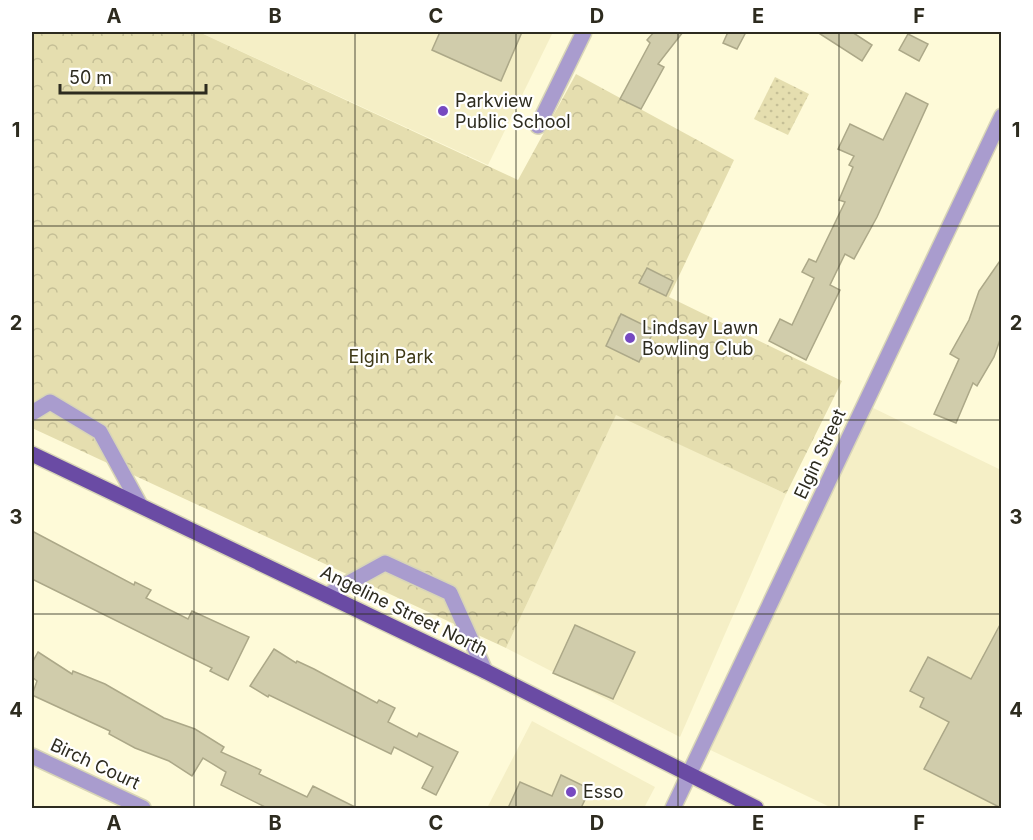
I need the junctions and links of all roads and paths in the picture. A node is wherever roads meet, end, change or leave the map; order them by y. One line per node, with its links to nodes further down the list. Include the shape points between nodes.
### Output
1 (584, 32): 3 (street)
2 (1002, 116): 10 (street, Elgin Street)
3 (538, 126)
4 (32, 413): 6 (street, via 50,402 100,432)
5 (32, 454): 6 (main road, Angeline Street North)
6 (140, 506): 7 (main road, Angeline Street North)
7 (327, 595): 8 (main road, Angeline Street North); 8 (street, via 385,563 450,593)
8 (484, 671): 10 (main road, Angeline Street North)
9 (32, 756): 11 (street, Birch Court)
10 (689, 776): 12 (street, Elgin Street); 13 (main road, Angeline Street North)
11 (143, 808)
12 (674, 808)
13 (756, 808)

